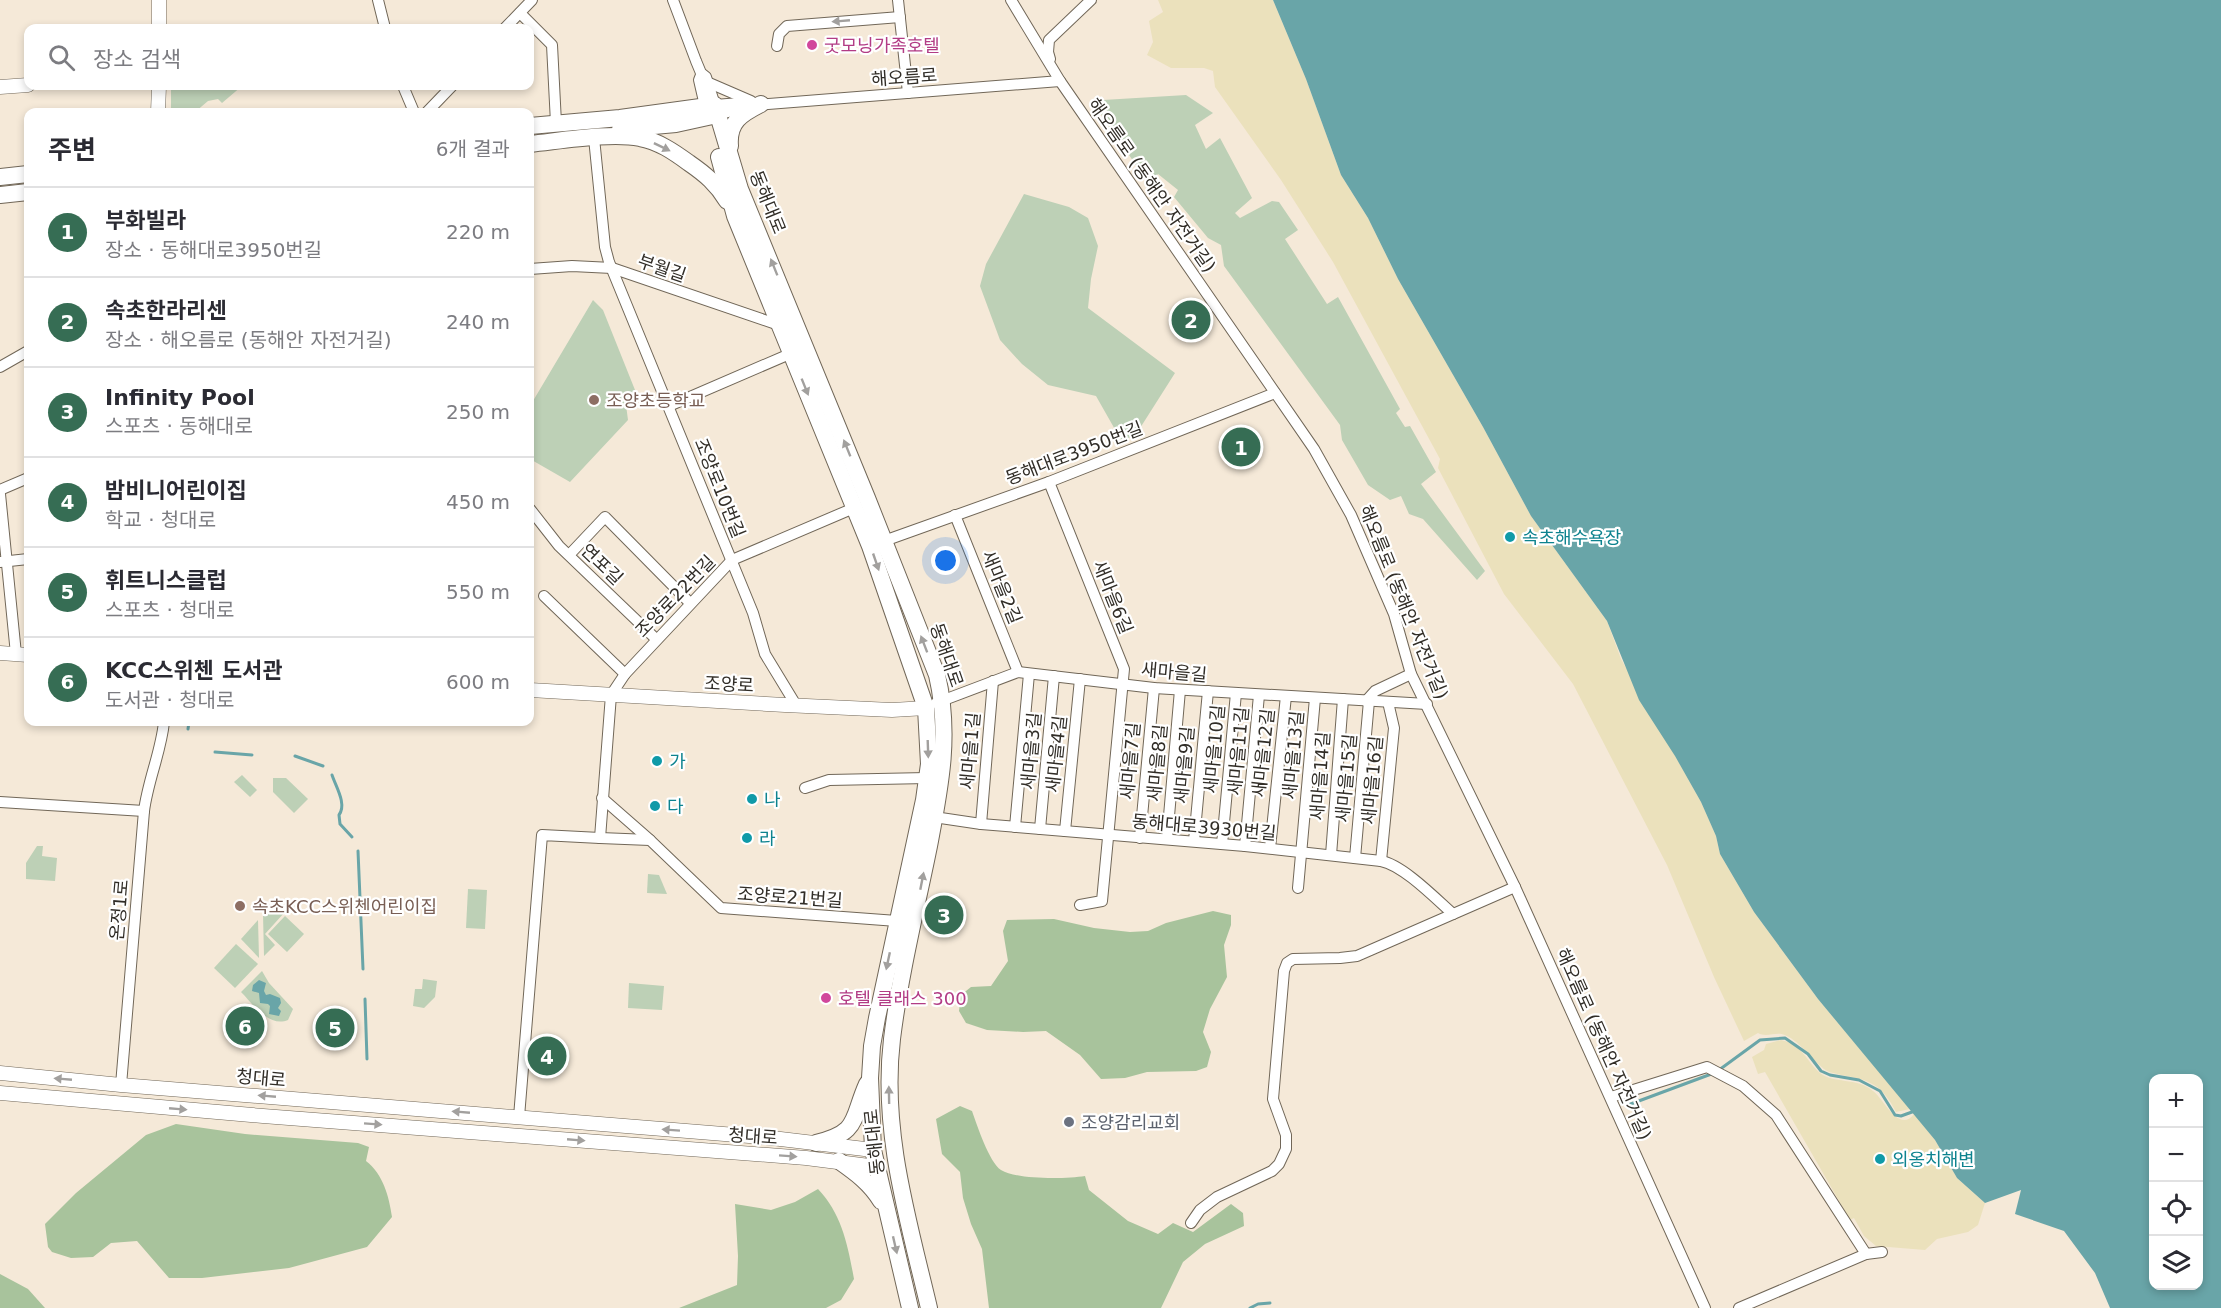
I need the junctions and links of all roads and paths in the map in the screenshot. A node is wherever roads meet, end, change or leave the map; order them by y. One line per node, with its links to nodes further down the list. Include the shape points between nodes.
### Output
1 (159, 0): 10 (street)
2 (378, 0): 11 (street)
3 (532, 0): 8 (street)
4 (673, 0): 16 (street)
5 (898, 0): 9 (street)
6 (1011, 0): 17 (street)
7 (1092, 0): 17 (street, via 1049,40 1048,52)
8 (520, 13): 12 (street); 13 (street)
9 (900, 17): 15 (street, one-way to 15, via 787,26 779,34); 23 (street)
10 (159, 24)
11 (385, 24)
12 (510, 24)
13 (531, 24)
14 (534, 27): 29 (street, via 552,45)
15 (777, 46)
16 (704, 77): 24 (street); 28 (street, via 699,80)
17 (1060, 81): 23 (street, 해오름로); 45 (street, 해오름로 (동해안 자전거길))
18 (24, 85): 19 (street)
19 (0, 87)
20 (159, 90): 25 (street)
21 (405, 90): 26 (street)
22 (448, 90): 27 (street)
23 (908, 93): 24 (street, 해오름로)
24 (756, 105): 28 (street, 해오름로, via 742,110); 33 (main road, via 731,129)
25 (158, 108)
26 (412, 108)
27 (431, 108)
28 (711, 111): 29 (main road); 32 (main road, 동해대로, via 676,124 574,134); 33 (main road, 동해대로); 38 (main road, 동해대로)
29 (556, 123): 30 (main road)
30 (534, 126)
31 (594, 138): 32 (main road, 동해대로); 38 (main road, 동해대로, one-way to 38, via 639,138 660,144 718,186); 39 (street, 조양로10번길, via 606,247)
32 (536, 143)
33 (731, 159): 50 (main road, 동해대로, one-way to 33)
34 (24, 174): 35 (main road)
35 (0, 177)
36 (24, 192): 37 (main road)
37 (0, 195)
38 (735, 216): 41 (main road, 동해대로)
39 (612, 268): 40 (street, 부월길); 41 (street, 부월길); 46 (street, 조양로10번길)
40 (534, 269)
41 (779, 325): 43 (main road, 동해대로)
42 (24, 353): 44 (street)
43 (792, 353): 46 (street); 50 (main road, 동해대로, one-way to 50)
44 (0, 367)
45 (1275, 393): 48 (street, 동해대로3950번길); 66 (street, 해오름로 (동해안 자전거길), via 1314,449 1351,515 1394,614)
46 (669, 406): 56 (street, 조양로10번길)
47 (24, 480): 49 (street)
48 (1048, 482): 52 (street, 동해대로3950번길); 70 (street, 새마을6길, via 1124,669)
49 (0, 492): 57 (street)
50 (862, 505): 53 (main road, 동해대로); 56 (street, 조양로22번길); 86 (main road, 동해대로, one-way to 86, via 870,546)
51 (534, 514): 54 (street, 연포길)
52 (955, 515): 53 (street, 동해대로3950번길); 63 (street, 새마을2길)
53 (884, 542): 80 (main road, 동해대로, one-way to 53, via 937,675)
54 (570, 554): 59 (street, via 605,518); 60 (street, 연포길)
55 (24, 559): 57 (street)
56 (732, 560): 59 (street, 조양로22번길); 85 (street, 조양로10번길, via 765,654)
57 (3, 561): 62 (street)
58 (544, 596): 64 (street)
59 (690, 603): 60 (street, 조양로22번길)
60 (656, 639): 64 (street, 조양로22번길)
61 (0, 653): 62 (street)
62 (22, 654)
63 (1018, 672): 65 (street, 새마을길); 69 (street)
64 (625, 674): 76 (street, 조양로22번길)
65 (1029, 674): 67 (street, 새마을길); 95 (street)
66 (1412, 674): 82 (street, via 1375,692); 84 (street, 해오름로 (동해안 자전거길))
67 (1054, 676): 68 (street, 새마을길); 96 (street, 새마을3길)
68 (1080, 680): 70 (street, 새마을길); 97 (street, 새마을4길)
69 (993, 681): 80 (street); 94 (street, 새마을1길)
70 (1124, 683): 71 (street, 새마을길); 98 (street, 새마을6길)
71 (1154, 688): 73 (street, 새마을길); 100 (street, 새마을7길)
72 (534, 690): 76 (street, 조양로)
73 (1180, 690): 74 (street, 새마을길); 101 (street, 새마을8길)
74 (1208, 692): 75 (street, 새마을길); 103 (street, 새마을9길)
75 (1236, 693): 77 (street, 새마을길); 104 (street, 새마을10길)
76 (610, 695): 85 (street, 조양로); 90 (street)
77 (1259, 695): 78 (street, 새마을길); 105 (street, 새마을11길)
78 (1286, 696): 79 (street, 새마을길); 106 (street, 새마을12길)
79 (1315, 698): 81 (street, 새마을길); 107 (street, 새마을13길)
80 (942, 699): 86 (street); 93 (main road, 동해대로, via 944,759)
81 (1342, 699): 82 (street, 새마을길); 108 (street, 새마을14길)
82 (1367, 701): 83 (street, 새마을길); 109 (street, 새마을15길)
83 (1388, 702): 84 (street, 새마을길); 110 (street, 새마을16길, via 1394,728)
84 (1427, 704): 111 (street, 해오름로 (동해안 자전거길))
85 (796, 705): 86 (street, 조양로)
86 (926, 708): 88 (main road, 동해대로, one-way to 88)
87 (164, 726): 92 (street, 온정1로)
88 (927, 778): 89 (street, via 829,780); 115 (main road, 동해대로)
89 (805, 788)
90 (602, 798): 99 (street); 102 (street, 조양로21번길)
91 (0, 802): 92 (street)
92 (144, 811): 118 (street, 온정1로)
93 (934, 817): 94 (street, 동해대로3930번길); 131 (main road, 동해대로, one-way to 93, via 889,1079 892,1040)
94 (981, 824): 95 (street, 동해대로3930번길)
95 (1015, 827): 96 (street, 동해대로3930번길)
96 (1040, 829): 97 (street, 동해대로3930번길)
97 (1065, 831): 98 (street, 동해대로3930번길)
98 (1108, 836): 100 (street, 동해대로3930번길); 113 (street, 새마을6길, via 1102,901)
99 (600, 838): 102 (street); 124 (street, via 542,835)
100 (1140, 838): 101 (street, 동해대로3930번길)
101 (1167, 839): 103 (street, 동해대로3930번길)
102 (650, 840): 115 (street, 조양로21번길, via 721,908)
103 (1194, 841): 104 (street, 동해대로3930번길)
104 (1222, 844): 105 (street, 동해대로3930번길)
105 (1245, 846): 106 (street, 동해대로3930번길)
106 (1270, 848): 107 (street, 동해대로3930번길)
107 (1302, 851): 108 (street, 동해대로3930번길); 112 (street, 새마을13길)
108 (1330, 855): 109 (street, 동해대로3930번길)
109 (1355, 858): 110 (street, 동해대로3930번길)
110 (1381, 861): 114 (street, 동해대로3930번길, via 1405,873)
111 (1515, 887): 114 (street); 120 (street, 해오름로 (동해안 자전거길))
112 (1298, 888)
113 (1080, 906)
114 (1453, 914): 134 (street, via 1357,956 1293,959 1287,963 1273,1099 1286,1135 1286,1149 1272,1171 1217,1197)
115 (897, 921): 117 (main road, 동해대로, one-way to 117, via 873,1038)
116 (0, 1072): 118 (street, 청대로, one-way to 116)
117 (870, 1078): 127 (main road, via 852,1126 833,1139); 128 (main road, 동해대로)
118 (122, 1085): 123 (street, 온정1로); 124 (street, 청대로, one-way to 118)
119 (0, 1093): 122 (street, 청대로)
120 (1611, 1097): 136 (street, via 1707,1067 1743,1086 1776,1115); 139 (street, 해오름로 (동해안 자전거길))
121 (0, 1099): 122 (street)
122 (86, 1101): 123 (street, 청대로)
123 (120, 1104): 126 (street, 청대로, one-way to 126)
124 (519, 1117): 125 (street, 청대로, one-way to 124); 126 (street)
125 (729, 1134): 127 (street, 청대로); 129 (street)
126 (518, 1135): 129 (street, 청대로, one-way to 129)
127 (816, 1143): 128 (street, 청대로)
128 (873, 1150): 131 (main road); 132 (main road, 동해대로)
129 (730, 1152): 130 (street, 청대로, one-way to 130)
130 (839, 1161): 132 (street, 청대로); 133 (main road, via 867,1183)
131 (894, 1161): 132 (main road); 138 (main road, 동해대로)
132 (877, 1167): 133 (main road, 동해대로)
133 (887, 1212): 137 (main road, 동해대로, one-way to 137)
134 (1191, 1223)
135 (1882, 1252): 136 (street)
136 (1866, 1254): 140 (street)
137 (910, 1308)
138 (929, 1308)
139 (1705, 1308)
140 (1739, 1308)

